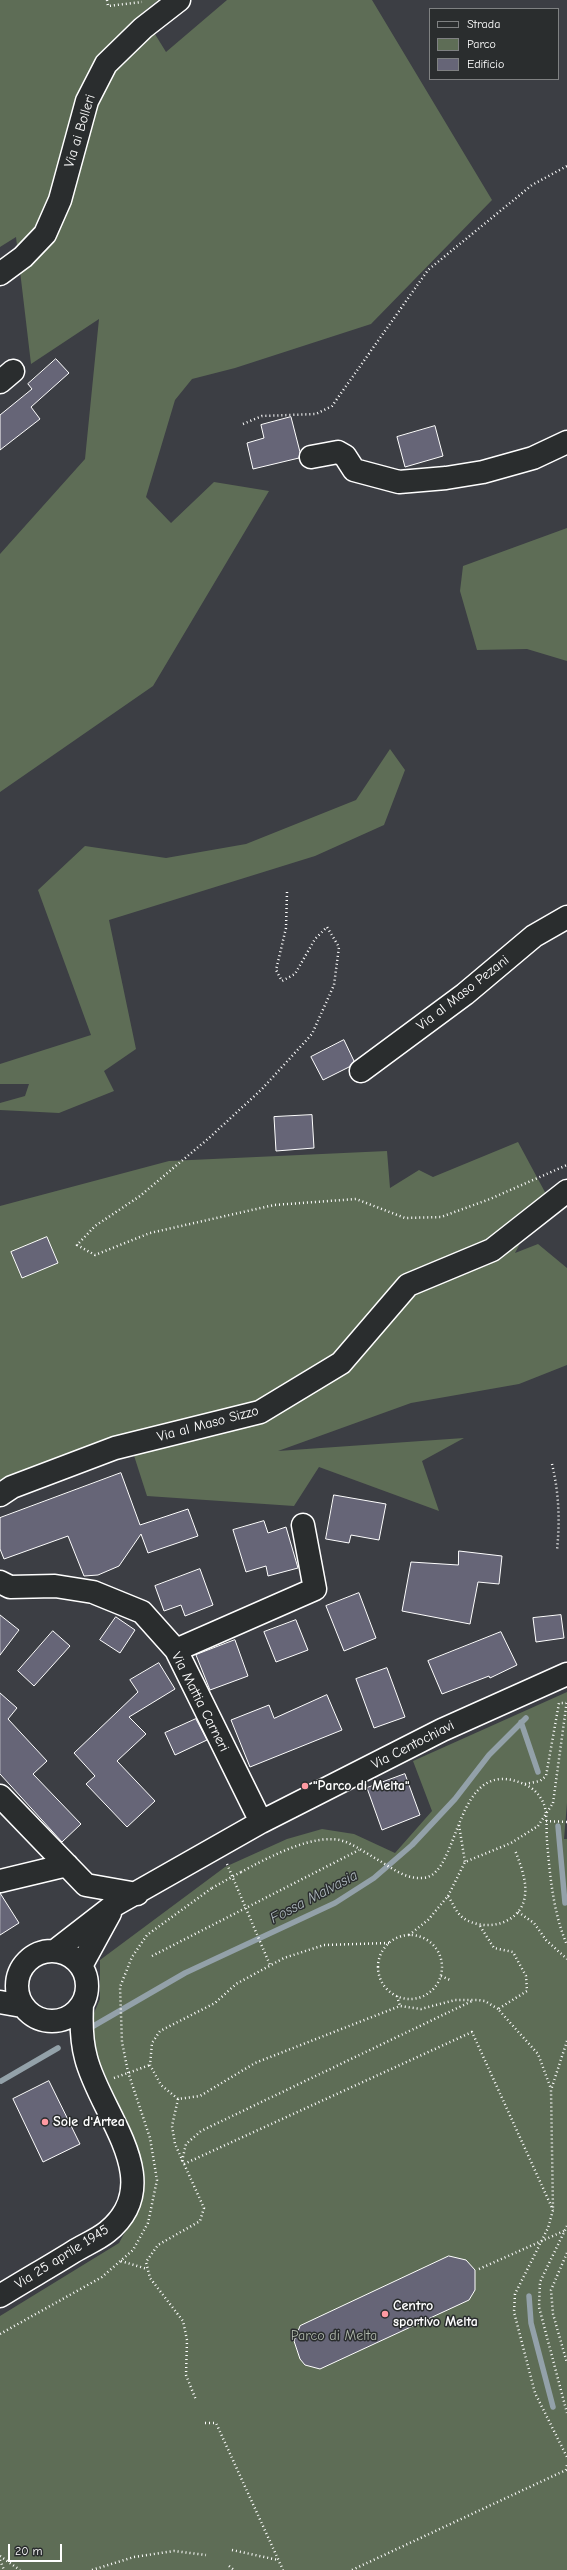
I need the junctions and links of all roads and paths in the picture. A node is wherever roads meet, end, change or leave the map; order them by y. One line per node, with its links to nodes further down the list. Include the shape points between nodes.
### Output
1 (107, 0): 3 (path, via 108,6)
2 (178, 0): 5 (street, Via ai Bolleri, via 143,28 106,64 87,101 60,200 45,234 23,257)
3 (143, 2)
4 (567, 166): 6 (path, via 532,185 428,270 332,406 316,414 262,416)
5 (0, 274)
6 (243, 424)
7 (567, 442): 8 (street, via 533,458 483,472 400,482 354,470 345,456 338,452)
8 (311, 458)
9 (287, 892): 12 (path, via 286,928 276,970 282,981 295,974 315,939 327,927 339,947 334,985 312,1034 262,1090 209,1138 140,1196 95,1226 77,1245 95,1255 150,1233 274,1205 356,1199 405,1218 441,1217 490,1199)
10 (567, 917): 11 (street, Via al Maso Pezani, via 534,936 464,994)
11 (361, 1071)
12 (567, 1165)
13 (567, 1191): 15 (street, Via al Maso Sizzo, via 492,1250 408,1284 341,1363 260,1412 115,1448 12,1487)
14 (552, 1464): 17 (path, via 557,1482 560,1520)
15 (0, 1495)
16 (303, 1525): 19 (street, via 315,1589)
17 (557, 1550)
18 (0, 1582): 19 (street, Via Mattia Carneri, via 10,1587 55,1586 93,1592 142,1612)
19 (176, 1650): 25 (street, Via Mattia Carneri)
20 (567, 1674): 25 (street, Via Centochiavi, via 442,1730)
21 (567, 1702): 22 (path, via 559,1703 546,1776 540,1781); 31 (path, bridge, via 553,1802 538,1826 511,1843)
22 (524, 1784): 24 (path, via 535,1790 544,1803); 27 (path, via 511,1780 485,1784 475,1792)
23 (0, 1796): 32 (street)
24 (546, 1821): 26 (path); 42 (path, via 551,1880 559,1927)
25 (262, 1822): 28 (street, Via Centochiavi)
26 (567, 1822)
27 (459, 1824): 29 (path, via 442,1865 426,1878 404,1875); 31 (path)
28 (219, 1846): 34 (street, Via Centochiavi); 37 (path)
29 (359, 1849): 37 (path); 60 (path, bridge, via 345,1841 322,1840 277,1853 212,1888 147,1935 132,1957 120,1987)
30 (516, 1850): 38 (path, via 526,1884 524,1900)
31 (465, 1862): 35 (path)
32 (67, 1865): 33 (street); 34 (street, via 86,1885)
33 (0, 1881)
34 (137, 1894): 36 (street, Via Centochiavi)
35 (448, 1896): 39 (path, via 461,1916); 40 (path, via 428,1920)
36 (114, 1906): 43 (street, Via Centochiavi); 47 (street)
37 (245, 1909): 44 (path); 46 (path)
38 (518, 1912): 39 (path, via 497,1925); 45 (path, via 534,1923 546,1940)
39 (480, 1926): 58 (path, via 494,1948 513,1952 526,1976 527,1991)
40 (409, 1935): 41 (path); 50 (path, via 423,1938 437,1950 441,1958)
41 (389, 1943): 46 (path, via 324,1945); 52 (path, via 379,1958 379,1976 383,1985)
42 (567, 1944)
43 (56, 1951): 47 (street, via 70,1956); 48 (street, via 36,1954)
44 (152, 1956)
45 (567, 1959)
46 (270, 1965): 63 (path, via 236,1984 215,2003 160,2031 152,2043)
47 (81, 1966): 55 (street, via 87,1985)
48 (22, 1967): 49 (street); 56 (street, via 16,1987)
49 (0, 1975)
50 (441, 1976): 51 (path); 52 (path, via 431,1991 424,1996 415,1999)
51 (450, 1980)
52 (397, 1996): 57 (path)
53 (474, 2000): 57 (path, via 455,2000 421,2009); 58 (path, via 485,2000); 67 (path, via 200,2131 186,2144)
54 (0, 2002): 56 (street)
55 (82, 2004): 59 (street, via 67,2018); 62 (street, Via 25 aprile 1945, via 81,2031)
56 (22, 2006): 59 (street, via 38,2019)
57 (400, 2006): 66 (path, via 255,2063 200,2096)
58 (498, 2009): 65 (path, via 538,2054)
59 (53, 2022): 62 (street, Via 25 aprile 1945)
60 (121, 2024)
61 (567, 2041): 65 (path)
62 (86, 2059): 76 (street, Via 25 aprile 1945, via 129,2157 134,2183 131,2195 125,2210 107,2232)
63 (150, 2066): 64 (path); 66 (path, via 161,2085)
64 (106, 2081)
65 (551, 2090): 68 (path)
66 (178, 2099): 67 (path, via 172,2126 175,2144)
67 (183, 2162): 68 (path, via 472,2032); 74 (path, via 204,2208 200,2221 158,2246 146,2262)
68 (553, 2210): 71 (path, via 548,2228)
69 (567, 2226): 70 (path)
70 (565, 2230): 71 (path); 79 (path, via 540,2282 539,2307)
71 (541, 2240): 75 (path); 82 (path, via 515,2294 514,2312 534,2392)
72 (567, 2253): 77 (path, via 551,2290 553,2314)
73 (121, 2260): 74 (path)
74 (148, 2269): 78 (path, via 150,2278 183,2321 187,2340 184,2358 186,2375)
75 (479, 2269)
76 (0, 2296)
77 (567, 2363)
78 (196, 2400)
79 (566, 2402): 80 (path)
80 (567, 2414)
81 (205, 2423): 88 (path, via 216,2423)
82 (567, 2457)
83 (567, 2465): 95 (path, via 566,2470)
84 (232, 2550): 88 (path)
85 (206, 2555): 92 (path, via 174,2551 134,2557)
86 (0, 2556): 91 (path)
87 (0, 2560): 90 (path)
88 (278, 2560): 94 (path)
89 (229, 2566): 93 (path)
90 (4, 2570)
91 (20, 2570)
92 (92, 2570)
93 (234, 2570)
94 (282, 2570)
95 (352, 2570)

